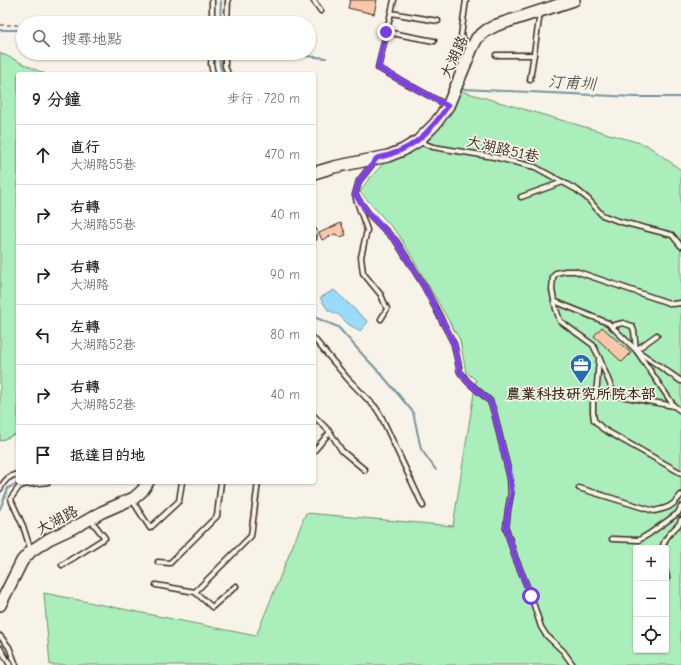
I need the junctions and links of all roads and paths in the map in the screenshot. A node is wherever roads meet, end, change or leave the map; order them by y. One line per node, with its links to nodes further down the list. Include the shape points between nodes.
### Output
1 (212, 0): 10 (lane)
2 (228, 0): 11 (lane)
3 (313, 0): 7 (lane)
4 (394, 0): 9 (lane)
5 (466, 0): 17 (lane, via 461,36)
6 (574, 0): 8 (street, 大湖路)
7 (321, 11)
8 (541, 11): 17 (street, 大湖路, via 487,30 477,38); 19 (lane)
9 (391, 13): 12 (lane); 15 (lane)
10 (212, 16)
11 (227, 16)
12 (438, 21)
13 (16, 25): 14 (path)
14 (0, 26)
15 (386, 32): 16 (lane); 25 (lane, via 378,68)
16 (434, 41)
17 (472, 48): 25 (street, 大湖路)
18 (496, 55): 19 (lane)
19 (534, 55): 24 (lane)
20 (212, 60): 22 (lane)
21 (225, 60): 23 (lane)
22 (213, 72)
23 (227, 72)
24 (530, 80)
25 (448, 106): 26 (street, 大湖路)
26 (418, 141): 27 (street, 大湖路, via 403,150); 29 (lane, 大湖路51巷, via 433,147 535,167)
27 (377, 158): 28 (street, 大湖路); 30 (lane, via 359,181)
28 (316, 173)
29 (563, 182): 31 (lane); 32 (lane, 大湖路51巷, via 588,198 602,215 672,235)
30 (355, 195): 35 (lane, via 367,230 361,257 363,273 381,295 387,309); 76 (lane, via 369,214 396,241 424,286 454,344 460,372 490,401 510,478 512,493 506,528 515,557 541,626)
31 (521, 197)
32 (681, 246)
33 (554, 301): 34 (lane, via 552,290 556,272 575,271 672,304); 36 (lane); 40 (lane, via 560,321 593,345)
34 (681, 303)
35 (381, 319)
36 (611, 326): 39 (lane); 39 (lane, via 623,323 632,326)
37 (657, 336): 39 (lane)
38 (316, 341): 59 (lane, via 376,408)
39 (636, 350): 41 (lane); 42 (lane)
40 (599, 357): 42 (lane, via 616,395); 48 (lane, via 593,403 594,420 603,429)
41 (681, 382)
42 (674, 406): 43 (lane)
43 (681, 412)
44 (316, 418): 45 (lane)
45 (330, 432): 46 (lane); 47 (lane, via 342,451)
46 (316, 449)
47 (365, 470)
48 (681, 473)
49 (16, 474): 56 (lane, via 4,480)
50 (31, 484): 65 (lane, via 19,487 11,498)
51 (147, 484): 58 (street, 大湖路)
52 (182, 484): 58 (lane, via 179,501 150,528)
53 (221, 484): 66 (lane, via 217,516 170,562)
54 (258, 484): 70 (lane, via 251,536)
55 (579, 488): 57 (lane, via 654,511 674,504)
56 (0, 489)
57 (681, 495)
58 (132, 499): 61 (street, 大湖路)
59 (422, 506)
60 (681, 507): 63 (lane, via 678,513 639,540)
61 (90, 519): 65 (street, 大湖路, via 49,539); 67 (lane, via 105,538)
62 (681, 520): 64 (lane, via 664,540)
63 (612, 539)
64 (663, 545)
65 (32, 551): 71 (street, 大湖路, via 22,561)
66 (158, 562)
67 (62, 565)
68 (156, 585): 70 (lane)
69 (236, 586): 70 (lane, via 212,607)
70 (195, 592)
71 (0, 605)
72 (0, 636): 75 (lane, via 9,646)
73 (0, 648): 74 (lane)
74 (10, 665)
75 (16, 665)
76 (573, 665)

